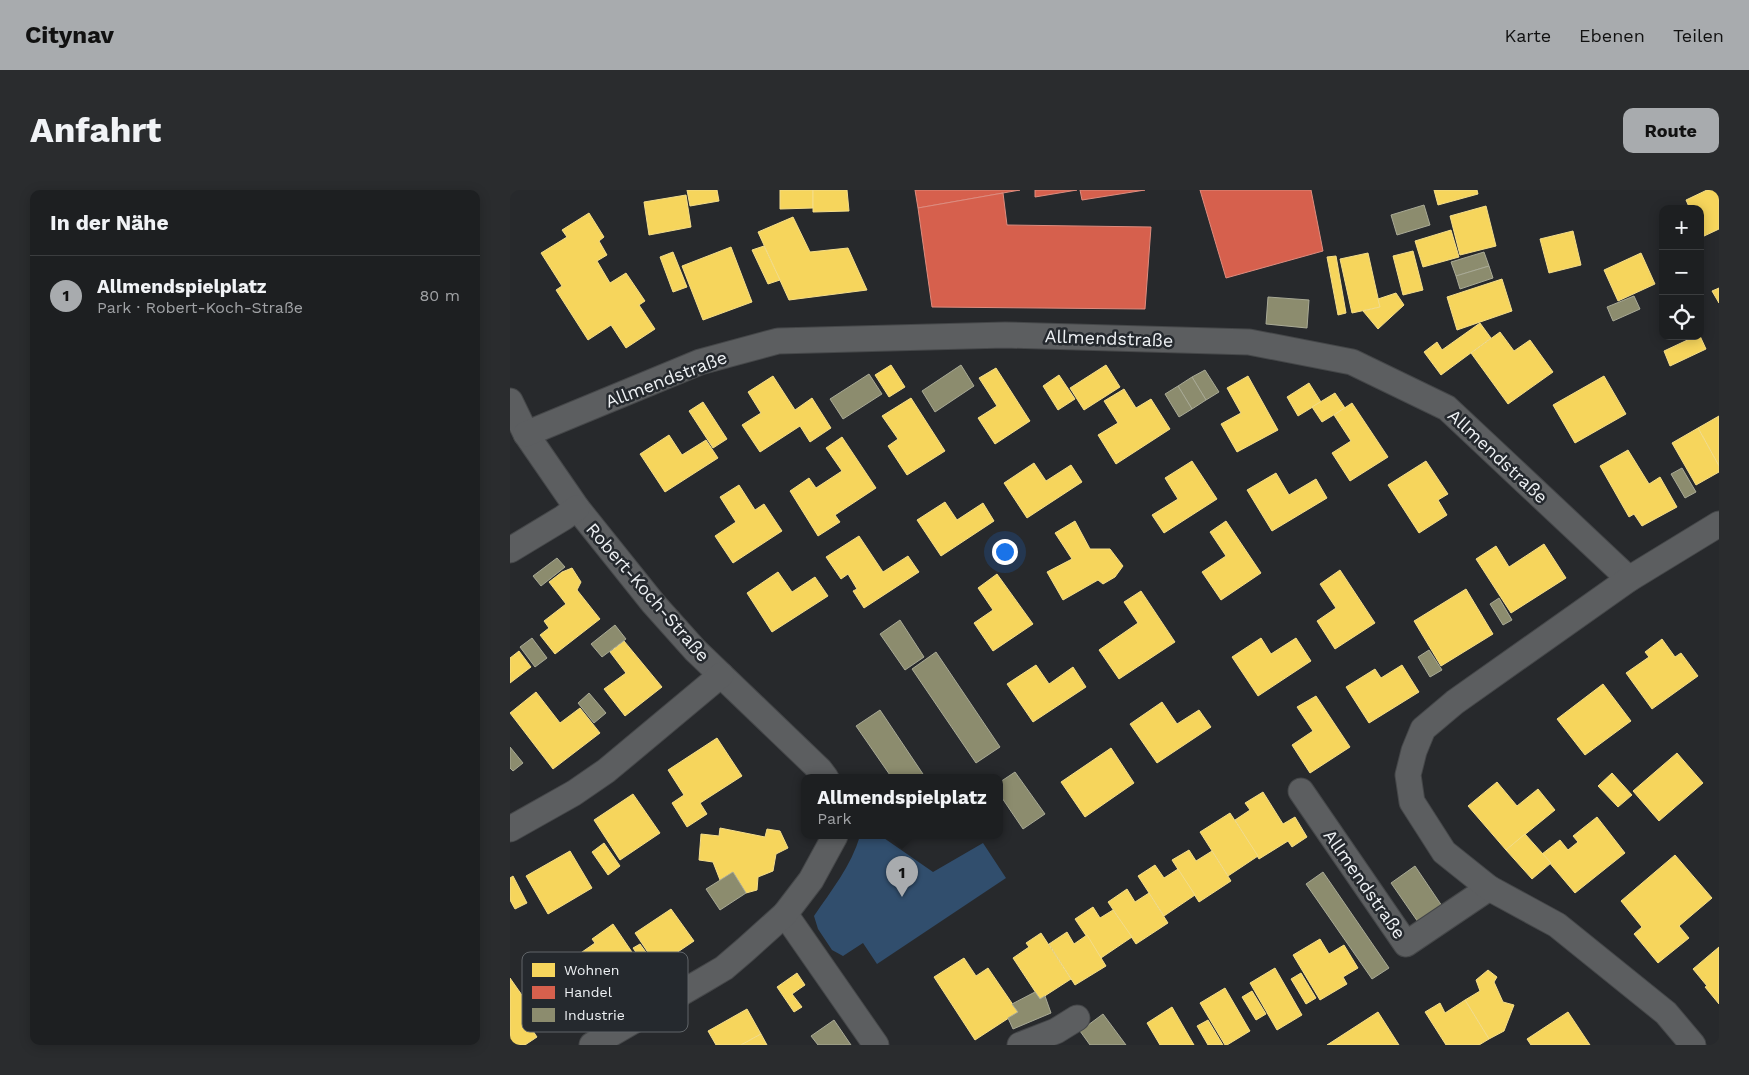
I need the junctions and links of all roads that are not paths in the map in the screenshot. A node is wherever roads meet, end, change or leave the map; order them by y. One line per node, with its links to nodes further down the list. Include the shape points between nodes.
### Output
1 (510, 401): 2 (street, Robert-Koch-Straße)
2 (526, 434): 3 (street, Robert-Koch-Straße); 6 (street, Allmendstraße, via 700,362 778,341 1005,335 1249,342 1352,362 1446,408)
3 (577, 508): 5 (street, Robert-Koch-Straße); 7 (street, Robert-Koch-Straße, via 653,603)
4 (1719, 524): 6 (street)
5 (510, 550)
6 (1629, 579): 12 (street, via 1423,728 1408,775 1412,802 1444,852)
7 (721, 675): 8 (street, Robert-Koch-Straße); 10 (street, Robert-Koch-Straße, via 606,771)
8 (823, 774)
9 (1300, 792): 12 (street, Allmendstraße, via 1406,944)
10 (510, 829)
11 (833, 839): 13 (street, via 811,880)
12 (1489, 888): 20 (street, via 1557,925 1666,1013)
13 (785, 914): 14 (street, via 724,968); 18 (street)
14 (688, 989)
15 (1077, 1018): 19 (street, via 1056,1031)
16 (614, 1032): 17 (street)
17 (592, 1045)
18 (876, 1045)
19 (1020, 1045)
20 (1693, 1045)

